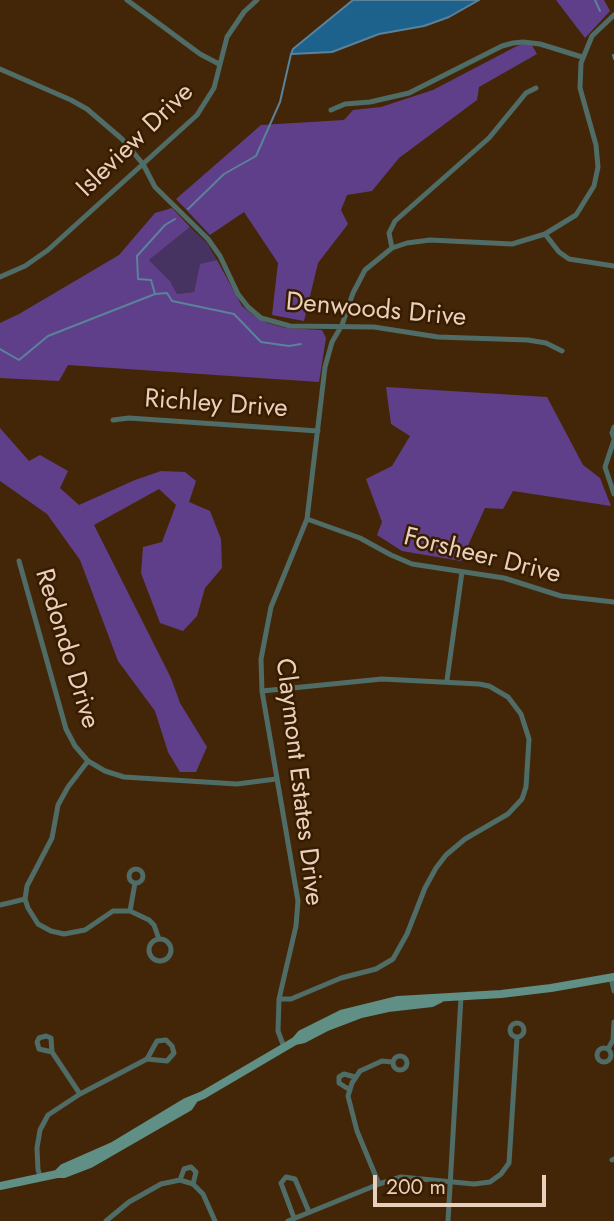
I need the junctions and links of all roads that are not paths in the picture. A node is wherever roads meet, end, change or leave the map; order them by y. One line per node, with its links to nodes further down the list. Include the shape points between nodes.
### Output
1 (127, 0): 5 (street)
2 (257, 0): 5 (street, Isleview Drive, via 233,26)
3 (614, 15): 4 (street, via 592,36)
4 (582, 57): 8 (street, via 533,42 513,43 409,93); 10 (street, Claymont Estates Drive, via 580,88 596,145 597,175 576,215)
5 (219, 64): 9 (street, Isleview Drive, via 205,106)
6 (0, 69): 9 (street, Denwoods Drive, via 87,109 122,139)
7 (536, 88): 11 (street, via 526,93 489,138 396,221 389,233)
8 (331, 110)
9 (142, 164): 13 (street, Isleview Drive, via 48,250); 14 (street, Denwoods Drive, via 155,187 208,239 238,294 255,313 290,326)
10 (545, 234): 11 (street, Claymont Estates Drive, via 512,244 430,240); 12 (street, via 569,258)
11 (392, 248): 14 (street, Claymont Estates Drive, via 365,270)
12 (614, 266)
13 (0, 277)
14 (342, 325): 15 (street, Denwoods Drive, via 438,337 528,340); 18 (street, Claymont Estates Drive, via 325,368)
15 (562, 351)
16 (113, 420): 18 (street, Richley Drive)
17 (614, 427): 19 (street)
18 (318, 431): 21 (street, Claymont Estates Drive)
19 (614, 439): 20 (street, via 605,467)
20 (614, 494)
21 (307, 519): 23 (street, Forsheer Drive, via 412,564); 26 (street, Claymont Estates Drive, via 267,620 261,648)
22 (19, 561): 27 (street, Redondo Drive, via 66,729)
23 (462, 572): 24 (street, Forsheer Drive, via 504,578 561,596); 25 (street)
24 (614, 602)
25 (447, 680): 26 (street, via 382,679); 37 (street, via 489,686 521,714 529,739 522,799 508,814 446,855 425,888 397,954 387,964)
26 (262, 691): 28 (street, Claymont Estates Drive)
27 (88, 761): 28 (street, Redondo Drive, via 124,777 237,784); 30 (street, via 58,805 52,838 30,878)
28 (276, 779): 37 (street, Claymont Estates Drive, via 298,912)
29 (135, 883): 32 (street)
30 (26, 899): 31 (street); 32 (street, via 38,924 65,934 85,930 113,911)
31 (0, 905)
32 (130, 911): 33 (street, via 149,920)
33 (159, 939): 33 (street, via 151,944 150,953 155,960 164,961 172,949)
34 (612, 977): 35 (street); 36 (main road)
35 (614, 991)
36 (461, 997): 40 (main road, via 351,1017); 50 (street)
37 (279, 999): 40 (street, Claymont Estates Drive, via 278,1031)
38 (614, 1023): 41 (street)
39 (517, 1038): 50 (street, via 509,1163 490,1182)
40 (284, 1048): 48 (main road, via 107,1155 69,1173)
41 (608, 1049)
42 (52, 1052): 47 (street)
43 (147, 1059): 43 (street, via 167,1061 174,1053 172,1046 166,1040 157,1041); 47 (street)
44 (392, 1062): 45 (street, via 373,1064)
45 (355, 1077): 46 (street); 46 (street, via 339,1077 339,1083)
46 (350, 1090): 52 (street, via 349,1105)
47 (80, 1094): 48 (street, via 55,1109 44,1122 37,1148)
48 (41, 1178): 53 (main road)
49 (180, 1180): 51 (street); 51 (street, via 184,1169 191,1167 196,1172); 56 (street, via 161,1184)
50 (450, 1180): 52 (street, via 401,1177); 58 (street)
51 (193, 1184): 57 (street)
52 (379, 1184): 54 (street)
53 (0, 1186)
54 (309, 1212): 55 (street); 55 (street, via 295,1178 286,1177 282,1183)
55 (291, 1220)
56 (106, 1221)
57 (215, 1221)
58 (448, 1221)

